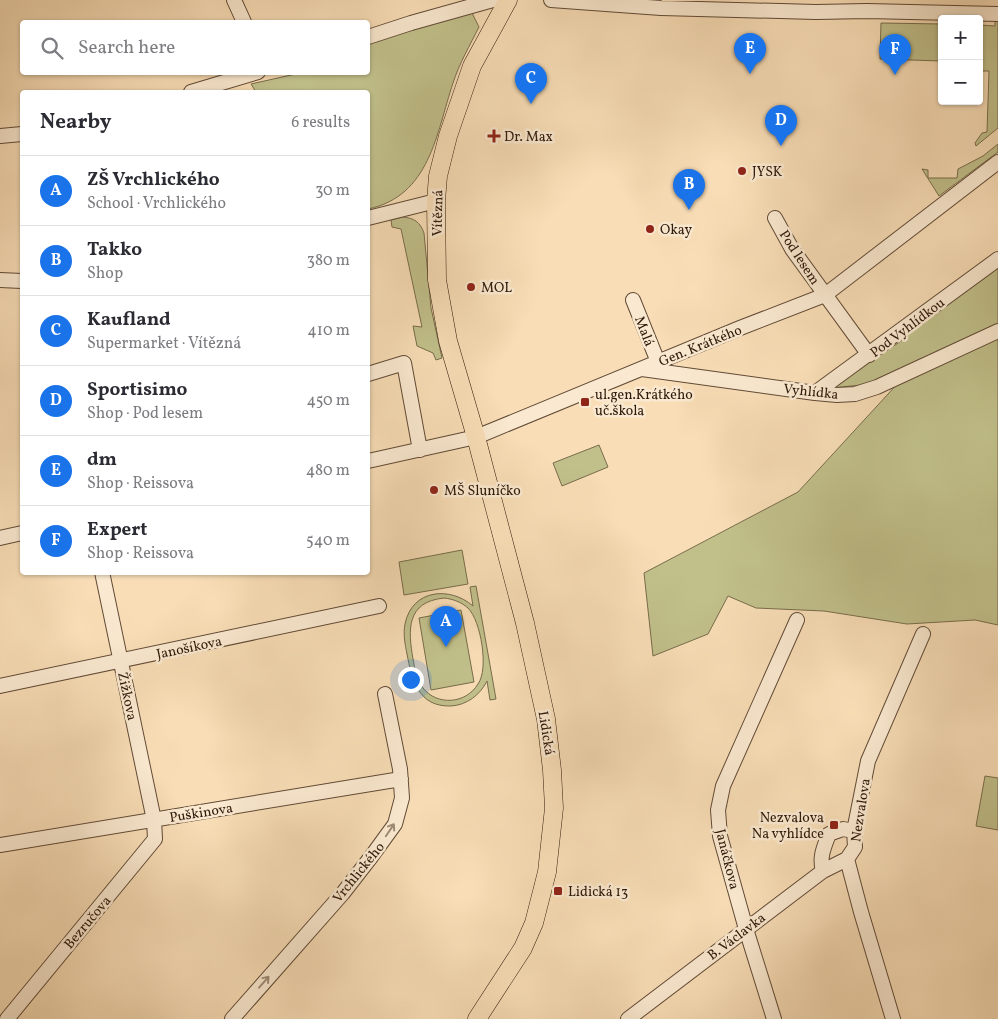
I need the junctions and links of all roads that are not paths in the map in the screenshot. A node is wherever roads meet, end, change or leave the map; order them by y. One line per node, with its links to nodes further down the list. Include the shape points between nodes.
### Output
1 (234, 0): 7 (street)
2 (493, 0): 8 (street)
3 (508, 0): 14 (main road, Vítězná, via 472,66 448,136 438,176)
4 (551, 0): 5 (street, via 661,8 816,12)
5 (867, 6): 6 (street)
6 (998, 14)
7 (243, 20)
8 (370, 36)
9 (248, 75): 10 (street)
10 (198, 90)
11 (20, 134): 12 (street)
12 (0, 136)
13 (998, 162): 20 (street, Gen. Krátkého)
14 (436, 201): 15 (street); 28 (main road, Vítězná, via 438,280 448,341)
15 (370, 218)
16 (775, 218): 20 (street, Pod lesem, via 792,249)
17 (998, 259): 23 (street, Pod Vyhlídkou)
18 (0, 280): 19 (street)
19 (20, 281)
20 (825, 295): 23 (street, Pod lesem); 24 (street, Gen. Krátkého)
21 (633, 300): 24 (street, Malá)
22 (998, 331): 27 (street, Vyhlídka, via 877,388 855,394)
23 (869, 355): 27 (street, Pod Vyhlídkou)
24 (658, 362): 25 (street, Gen. Krátkého)
25 (641, 369): 27 (street, Vyhlídka); 28 (street, Gen. Krátkého)
26 (370, 373): 29 (street, via 404,363)
27 (815, 393)
28 (476, 437): 29 (street, Gen. Krátkého); 50 (main road, Lidická, via 542,700 554,808 547,872 534,923 523,948)
29 (420, 450): 30 (street, Gen. Krátkého)
30 (370, 461)
31 (20, 533): 32 (street)
32 (0, 538)
33 (103, 575): 37 (street, Žižkova)
34 (379, 606): 37 (street, Janošíkova)
35 (796, 620): 46 (street, Janáčkova, via 723,786 718,810 720,836)
36 (923, 634): 42 (street, Nezvalova, via 868,761)
37 (121, 662): 38 (street, Janošíkova); 41 (street, Žižkova)
38 (0, 686)
39 (385, 694): 40 (street, Vrchlického)
40 (401, 779): 41 (street, Puškinova); 49 (street, Vrchlického, one-way to 40, via 343,893 386,837 395,824 402,798)
41 (154, 820): 43 (street, Puškinova); 48 (street, Bezručova, via 155,839)
42 (854, 831): 44 (street, Nezvalova, via 855,846); 45 (street, via 843,829 829,834 823,850)
43 (0, 845)
44 (847, 859): 45 (street, B. Václavka); 53 (street, Nezvalova)
45 (822, 871): 46 (street, B. Václavka)
46 (746, 929): 47 (street, B. Václavka); 52 (street, Janáčkova)
47 (643, 1013): 51 (street, B. Václavka)
48 (7, 1019)
49 (232, 1019)
50 (477, 1019)
51 (628, 1019)
52 (774, 1019)
53 (893, 1019)

